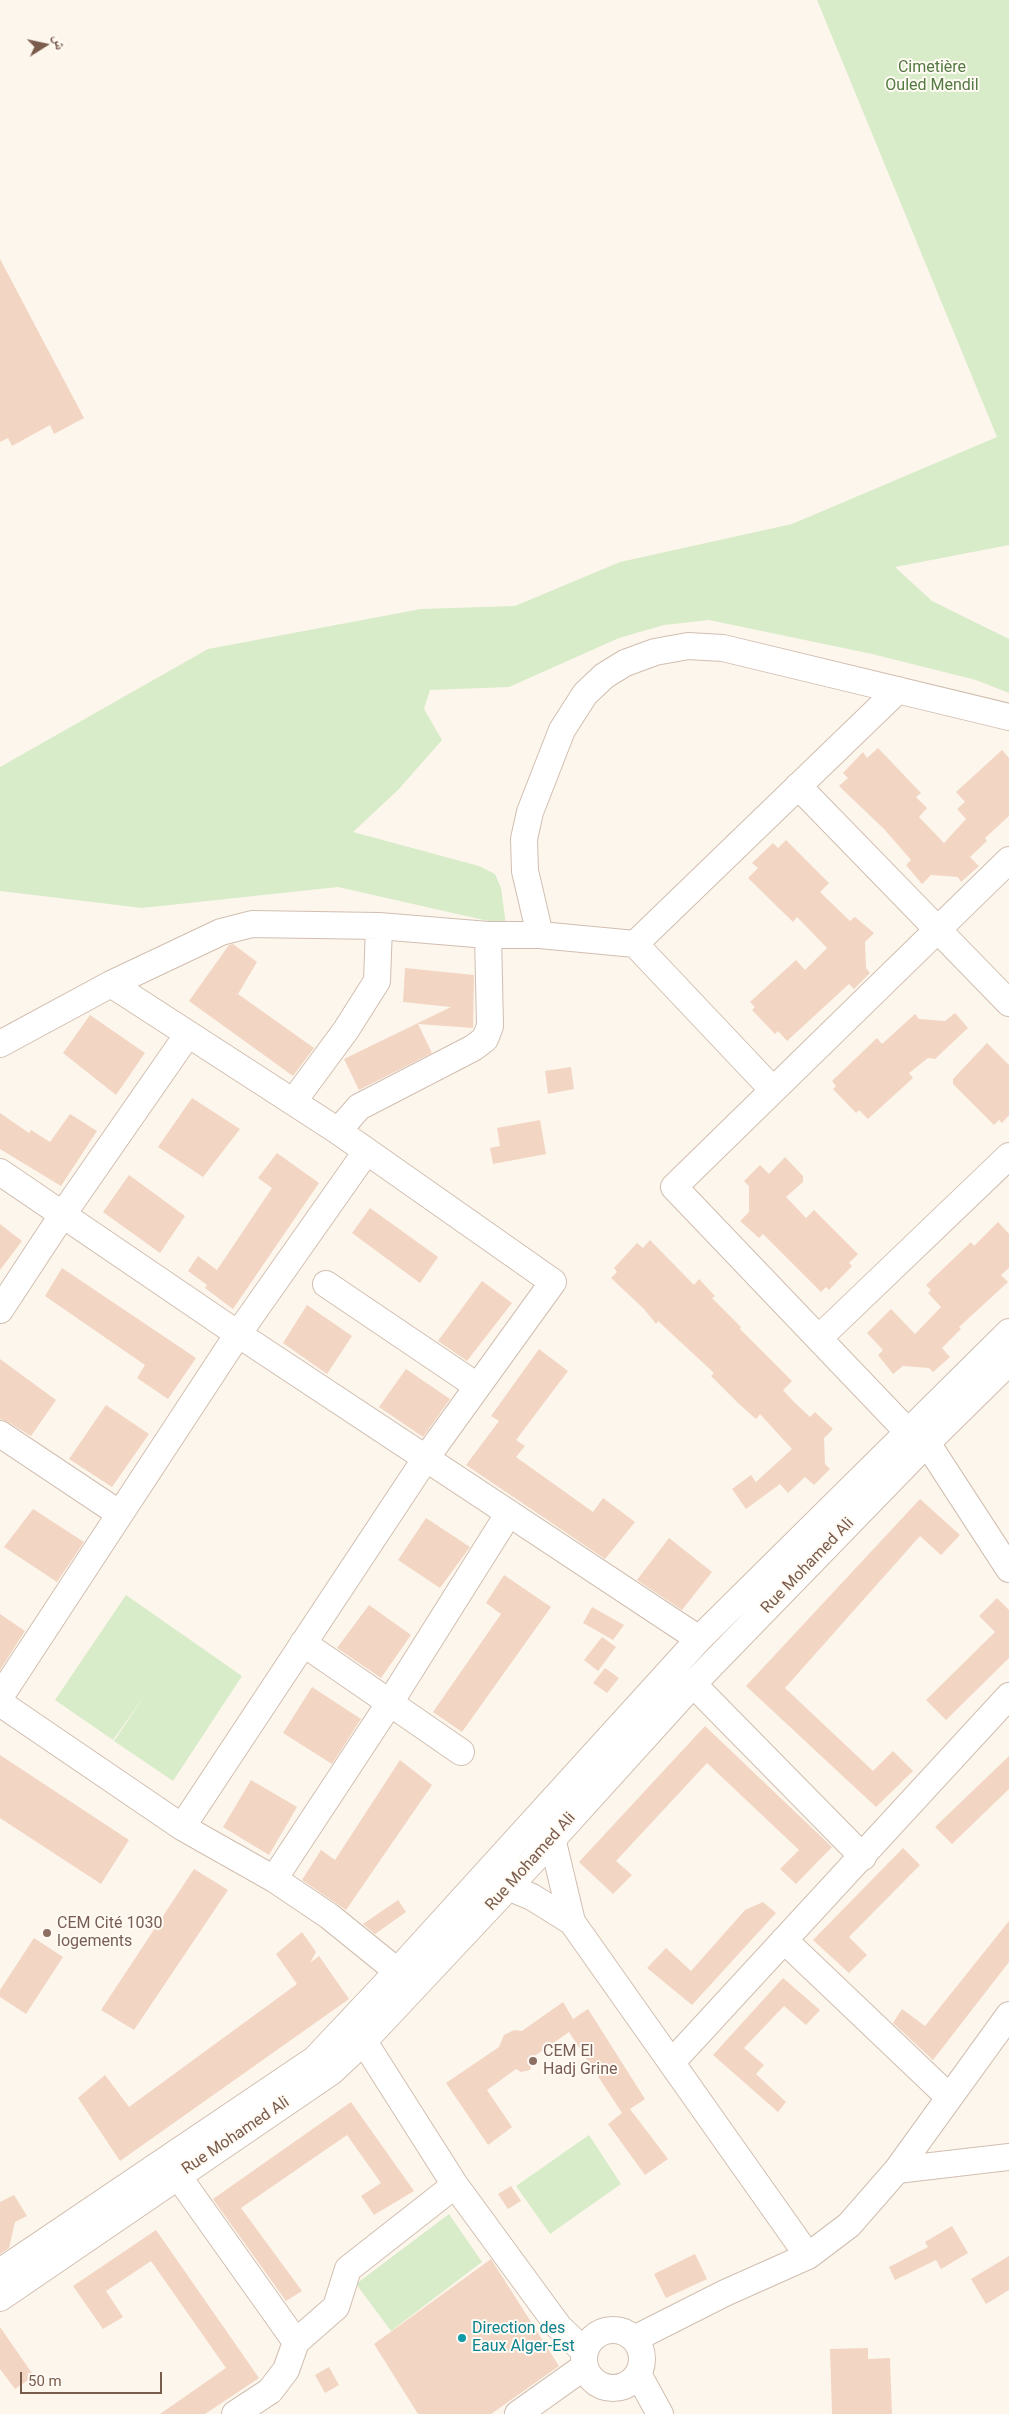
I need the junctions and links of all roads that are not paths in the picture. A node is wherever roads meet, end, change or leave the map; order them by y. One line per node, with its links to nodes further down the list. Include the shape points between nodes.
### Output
1 (898, 690): 2 (street); 3 (street); 8 (street, via 723,648 688,646 655,652 625,663 604,676 585,694 562,730 530,812 524,839 525,871)
2 (1009, 717)
3 (798, 786): 6 (street); 9 (street)
4 (1009, 860): 6 (street)
5 (379, 926): 7 (street); 10 (street, via 252,924 221,932); 15 (street, via 377,981)
6 (937, 929): 11 (street); 14 (street)
7 (488, 936): 8 (street); 16 (street, via 490,1026 485,1039 359,1107)
8 (540, 936): 9 (street)
9 (635, 944): 14 (street)
10 (111, 984): 12 (street); 13 (street)
11 (1009, 1003)
12 (188, 1034): 15 (street); 20 (street)
13 (0, 1044)
14 (773, 1090): 25 (street, via 674,1187)
15 (293, 1102): 16 (street)
16 (338, 1131): 17 (street)
17 (366, 1152): 24 (street); 27 (street, via 553,1282)
18 (1009, 1156): 25 (street)
19 (0, 1172): 20 (street)
20 (63, 1214): 22 (street); 24 (street)
21 (326, 1284): 27 (street)
22 (0, 1310)
23 (1009, 1332): 29 (street)
24 (238, 1334): 30 (street); 32 (street)
25 (819, 1338): 29 (street)
26 (1009, 1362): 29 (street, Rue Mohamed Ali)
27 (477, 1386): 30 (street)
28 (0, 1434): 32 (street)
29 (917, 1438): 33 (street); 34 (street); 36 (street, Rue Mohamed Ali)
30 (426, 1458): 31 (street); 35 (street)
31 (509, 1513): 34 (street); 40 (street)
32 (120, 1514): 38 (street)
33 (1009, 1569)
34 (699, 1639): 43 (street)
35 (303, 1643): 40 (street); 42 (street)
36 (693, 1684): 44 (street, Rue Mohamed Ali); 45 (street)
37 (1009, 1696): 45 (street)
38 (0, 1697)
39 (0, 1703): 42 (street)
40 (389, 1704): 41 (street); 47 (street)
41 (461, 1752)
42 (182, 1827): 47 (street)
43 (519, 1837): 44 (street); 46 (street)
44 (552, 1838): 48 (street, Rue Mohamed Ali); 49 (street)
45 (863, 1856): 50 (street)
46 (499, 1859): 48 (street); 51 (street)
47 (274, 1879): 51 (street, via 330,1916)
48 (508, 1887): 49 (street, via 532,1897); 53 (street, Rue Mohamed Ali)
49 (572, 1922): 54 (street)
50 (784, 1940): 54 (street); 55 (street)
51 (397, 1971): 53 (street)
52 (1009, 2015): 55 (street)
53 (357, 2032): 58 (street, Rue Mohamed Ali, via 331,2072); 59 (street); 61 (street)
54 (672, 2062): 60 (street)
55 (948, 2097): 57 (street)
56 (1009, 2157): 57 (street)
57 (896, 2170): 60 (street, via 849,2225)
58 (178, 2176): 62 (street, Rue Mohamed Ali); 64 (street)
59 (455, 2185): 64 (street, via 348,2269 336,2307); 65 (street)
60 (808, 2256): 63 (street)
61 (0, 2272)
62 (0, 2298)
63 (634, 2338): 65 (street, via 616,2329 596,2334 589,2341); 66 (street, via 642,2356)
64 (296, 2342): 67 (street, via 286,2370 270,2391)
65 (584, 2359): 66 (street, via 590,2377 609,2388 620,2388); 68 (street)
66 (638, 2374): 69 (street)
67 (235, 2414)
68 (518, 2414)
69 (660, 2414)

